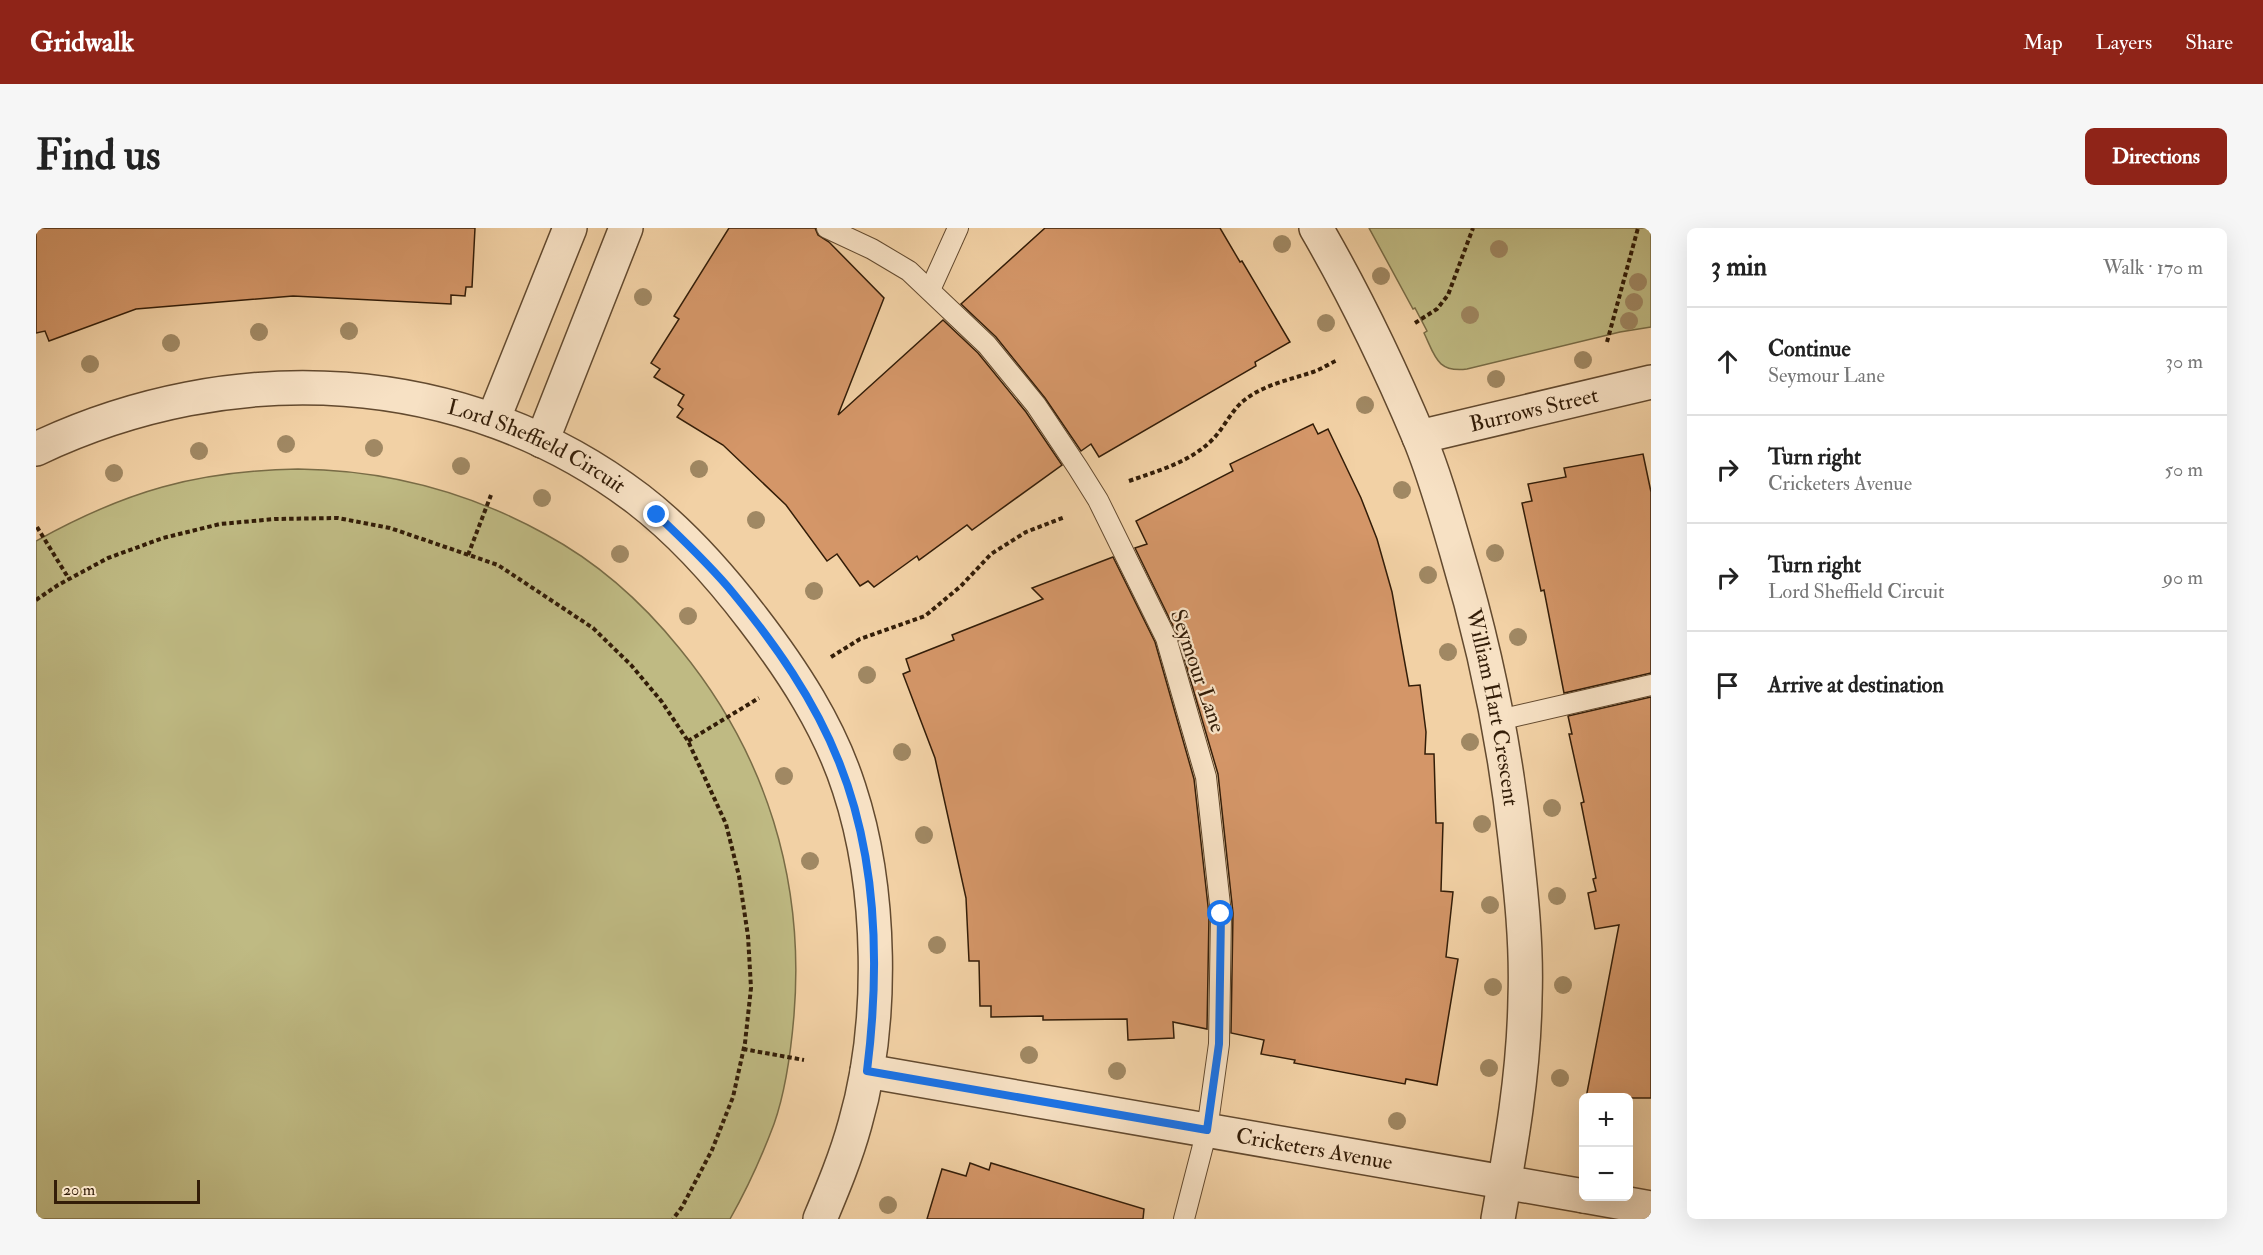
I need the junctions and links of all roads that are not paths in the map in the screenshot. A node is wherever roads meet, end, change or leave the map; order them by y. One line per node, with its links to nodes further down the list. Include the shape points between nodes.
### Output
1 (570, 228): 8 (street)
2 (626, 228): 10 (street)
3 (827, 228): 6 (lane, Seymour Lane, via 892,260)
4 (958, 228): 6 (lane)
5 (1316, 228): 9 (street, William Hart Crescent)
6 (930, 290): 15 (lane, Seymour Lane, via 987,345 1036,405 1098,500 1167,638 1206,777 1221,914 1219,1044)
7 (1651, 382): 9 (street, Burrows Street)
8 (493, 420): 10 (street, Lord Sheffield Circuit); 11 (street, Lord Sheffield Circuit, via 447,406 366,391 272,387 163,403 85,428)
9 (1419, 437): 13 (street, William Hart Crescent, via 1475,612)
10 (542, 441): 14 (street, Lord Sheffield Circuit, via 641,501 700,557 786,663 820,720 851,795 870,886 875,970)
11 (36, 449)
12 (1651, 685): 13 (lane)
13 (1499, 720): 16 (street, William Hart Crescent, via 1508,767 1523,909 1526,997 1522,1070)
14 (867, 1071): 15 (street, Cricketers Avenue); 20 (street, Lord Sheffield Circuit, via 855,1124)
15 (1207, 1130): 16 (street, Cricketers Avenue); 21 (lane, Seymour Lane)
16 (1505, 1182): 17 (street, Cricketers Avenue); 22 (street, William Hart Crescent)
17 (1579, 1195)
18 (1612, 1201): 19 (street, Cricketers Avenue)
19 (1651, 1208)
20 (820, 1219)
21 (1184, 1219)
22 (1498, 1219)

